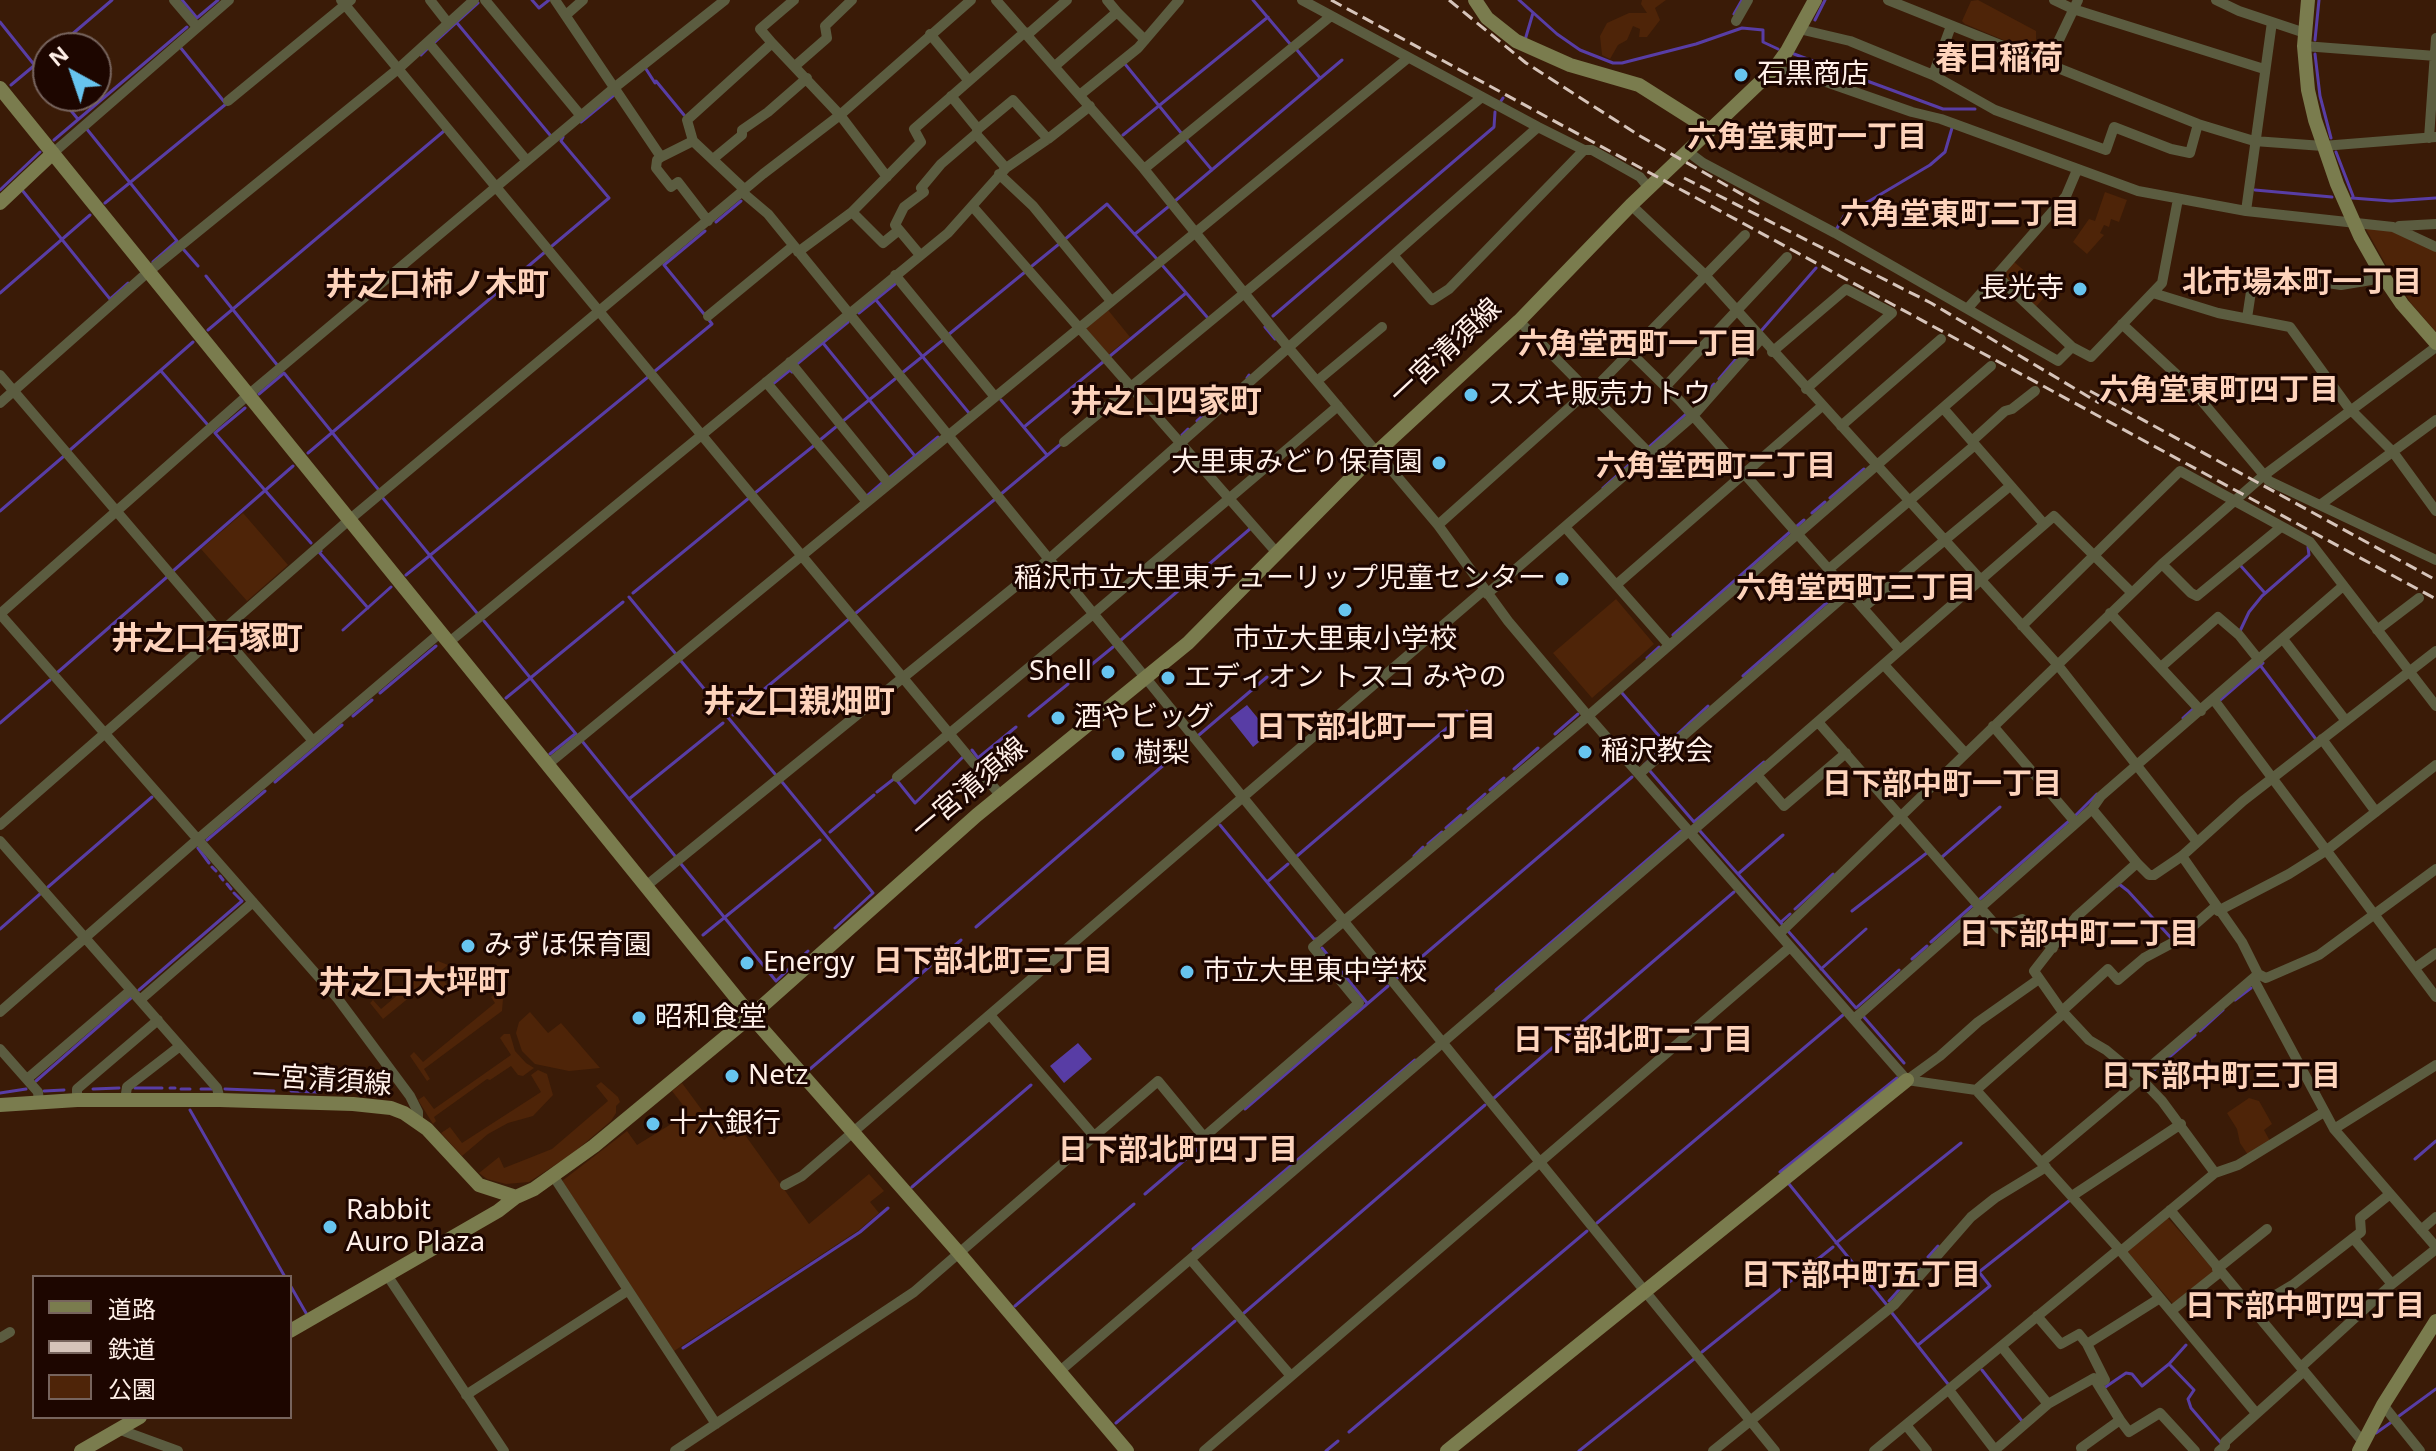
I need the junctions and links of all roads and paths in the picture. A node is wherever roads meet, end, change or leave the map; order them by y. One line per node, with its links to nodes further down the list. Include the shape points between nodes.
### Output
1 (174, 0): 33 (street)
2 (229, 0): 33 (street)
3 (430, 0): 31 (street)
4 (474, 0): 31 (street)
5 (485, 0): 61 (street)
6 (555, 0): 27 (street)
7 (583, 0): 27 (street)
8 (725, 0): 54 (street)
9 (794, 0): 41 (street, via 760,29)
10 (852, 0): 45 (street, via 825,26 827,38)
11 (971, 0): 36 (street)
12 (996, 0): 35 (street)
13 (1067, 0): 35 (street)
14 (1107, 0): 26 (street)
15 (1179, 0): 38 (street)
16 (1302, 0): 28 (street)
17 (1475, 0): 64 (street, via 1487,18 1516,41 1570,65 1639,85)
18 (1748, 0): 29 (street)
19 (1815, 0): 34 (street, 一宮清須線)
20 (1888, 0): 32 (street)
21 (2054, 0): 25 (street)
22 (2216, 0): 30 (street)
23 (2308, 0): 39 (street)
24 (346, 2): 47 (street); 58 (street)
25 (2076, 5): 44 (street); 49 (street)
26 (1117, 12): 38 (street); 46 (street)
27 (566, 15): 54 (street)
28 (1331, 16): 43 (street); 77 (street)
29 (1736, 21)
30 (2272, 22): 39 (street); 49 (street)
31 (448, 23): 40 (street)
32 (1951, 26): 44 (street); 50 (street)
33 (197, 27): 73 (street)
34 (1799, 29): 48 (street, 一宮清須線); 50 (street, via 1850,41)
35 (1026, 33): 46 (street); 52 (street)
36 (930, 34): 52 (street); 60 (street)
37 (2436, 38): 42 (street)
38 (1145, 40): 55 (street)
39 (2304, 40): 42 (street); 70 (street, via 2308,90)
40 (428, 42): 47 (street); 76 (street)
41 (772, 43): 45 (street); 68 (street, via 687,120)
42 (2435, 56): 66 (street)
43 (1408, 58): 57 (street); 95 (street)
44 (2048, 63): 62 (street)
45 (795, 66): 51 (street)
46 (1055, 66): 55 (street)
47 (398, 69): 81 (street); 102 (street)
48 (1774, 69): 64 (street, 一宮清須線); 78 (street, via 1941,119)
49 (2264, 69): 69 (street)
50 (1933, 75): 62 (street, via 1995,110 2106,150 2114,127 2190,153)
51 (807, 78): 60 (street); 75 (street)
52 (969, 81): 56 (street)
53 (0, 88): 73 (street)
54 (614, 88): 61 (street); 74 (street)
55 (1081, 94): 59 (street)
56 (951, 96): 65 (street); 80 (street, via 914,129 921,142)
57 (1482, 97): 63 (street); 107 (street)
58 (228, 101)
59 (1090, 106): 67 (street); 77 (street)
60 (840, 115): 80 (street); 83 (street)
61 (581, 116): 76 (street)
62 (2198, 124): 69 (street)
63 (1538, 127): 71 (street); 100 (street)
64 (1710, 130): 72 (street, 一宮清須線)
65 (977, 131): 67 (street, via 1013,100); 79 (street); 94 (street, via 941,164 921,188 924,192 904,207 895,225)
66 (2433, 137): 70 (street)
67 (1048, 139): 79 (street)
68 (693, 141): 74 (street); 75 (street)
69 (2254, 141): 70 (street); 88 (street)
70 (2323, 146): 91 (street)
71 (1584, 150): 82 (street, via 1640,177); 100 (street, via 1449,289 1432,300)
72 (1687, 151): 82 (street, 一宮清須線); 110 (street)
73 (53, 153): 85 (street); 102 (street)
74 (661, 157): 90 (street, via 656,168 671,187 678,182)
75 (713, 159): 83 (street)
76 (527, 161): 81 (street)
77 (1144, 169): 95 (street)
78 (2077, 170): 84 (street); 106 (street, via 2066,196)
79 (1003, 171): 87 (street); 109 (street)
80 (887, 177): 89 (street)
81 (496, 187): 112 (street); 138 (street)
82 (1648, 187): 86 (street, 一宮清須線)
83 (744, 191): 90 (street); 98 (street)
84 (2178, 199): 88 (street); 108 (street, via 2162,283)
85 (0, 203)
86 (1631, 205): 105 (street); 116 (street, 一宮清須線)
87 (973, 207): 99 (street); 118 (street)
88 (2246, 211): 91 (street)
89 (852, 212): 94 (street, via 883,243); 98 (street)
90 (708, 221): 112 (street)
91 (2353, 221): 93 (street); 103 (street)
92 (2435, 224): 93 (street); 97 (street)
93 (2393, 227): 97 (street)
94 (899, 230): 99 (street)
95 (1195, 232): 107 (street); 109 (street)
96 (1745, 235): 105 (street)
97 (2432, 245)
98 (796, 249): 113 (street); 114 (street)
99 (920, 255): 104 (street)
100 (1393, 255): 123 (street)
101 (1787, 257): 111 (street)
102 (148, 272): 135 (street); 138 (street)
103 (2381, 273): 115 (street, via 2341,285 2254,272); 122 (street)
104 (895, 275): 113 (street); 139 (street)
105 (1705, 275): 111 (street); 125 (street)
106 (1996, 275): 110 (street); 124 (street)
107 (1245, 293): 123 (street); 132 (street)
108 (2153, 293): 115 (street); 117 (street)
109 (1111, 301): 118 (street)
110 (1968, 308): 124 (street, via 2058,361)
111 (1736, 311): 120 (street); 133 (street)
112 (600, 312): 148 (street); 169 (street)
113 (849, 314): 127 (street); 149 (street)
114 (708, 316)
115 (2247, 318): 144 (street, via 2290,327)
116 (1519, 321): 137 (street); 153 (street, 一宮清須線)
117 (2122, 324): 124 (street, via 2091,357); 158 (street, via 2190,387)
118 (1079, 327): 132 (street); 139 (street)
119 (1382, 327): 130 (street)
120 (1761, 339): 126 (street); 145 (street)
121 (1941, 339): 147 (street)
122 (2436, 345): 144 (street)
123 (1287, 346): 130 (street); 151 (street)
124 (2072, 347)
125 (1630, 352): 133 (street); 137 (street)
126 (1772, 352): 134 (street); 134 (street, via 1846,289 1892,313)
127 (790, 362): 131 (street); 159 (street)
128 (1991, 366): 143 (street)
129 (0, 375): 135 (street)
130 (1317, 381): 141 (street)
131 (766, 382): 148 (street); 164 (street)
132 (1131, 386): 150 (street); 151 (street)
133 (1665, 387): 145 (street)
134 (1806, 389): 142 (street)
135 (13, 391): 140 (street); 168 (street)
136 (2035, 391): 152 (street)
137 (1589, 392): 155 (street); 171 (street)
138 (248, 395): 168 (street); 169 (street)
139 (995, 397): 149 (street)
140 (0, 403)
141 (1338, 406): 153 (street); 162 (street)
142 (1822, 406): 147 (street); 157 (street)
143 (1943, 408): 152 (street); 156 (street)
144 (2351, 411): 154 (street); 158 (street)
145 (1693, 416): 155 (street); 157 (street)
146 (2436, 420): 154 (street)
147 (1841, 426): 156 (street)
148 (702, 435): 177 (street); 197 (street)
149 (947, 436): 159 (street); 179 (street)
150 (1064, 442)
151 (1180, 442): 162 (street); 179 (street)
152 (1973, 443): 160 (street); 163 (street)
153 (1377, 452): 171 (street); 176 (street, 一宮清須線)
154 (2393, 452): 161 (street); 166 (street)
155 (1650, 454): 172 (street)
156 (1877, 465): 163 (street); 174 (street)
157 (1744, 473): 174 (street); 184 (street)
158 (2263, 476): 165 (street); 166 (street)
159 (889, 484): 164 (street)
160 (2010, 486): 170 (street); 175 (street)
161 (2432, 496): 167 (street)
162 (1229, 498): 176 (street); 193 (street)
163 (1909, 501): 175 (street); 182 (street)
164 (867, 502): 177 (street)
165 (2236, 502): 173 (street); 178 (street, via 2180,471); 181 (street)
166 (2320, 505): 180 (street)
167 (2436, 511)
168 (116, 512): 192 (street); 196 (street)
169 (349, 520): 196 (street); 197 (street)
170 (2044, 524): 178 (street, via 2054,516); 183 (street)
171 (1438, 525): 186 (street)
172 (1565, 527): 184 (street); 186 (street)
173 (2281, 527): 181 (street, via 2197,596); 185 (street, via 2310,542)
174 (1798, 533): 182 (street); 199 (street)
175 (1944, 540): 183 (street); 190 (street)
176 (1277, 553): 208 (street, 一宮清須線)
177 (802, 555): 207 (street); 222 (street)
178 (2093, 556): 188 (street); 194 (street)
179 (1048, 560): 193 (street); 207 (street)
180 (2436, 560)
181 (2162, 564): 188 (street)
182 (1829, 569): 187 (street)
183 (1981, 580): 194 (street); 200 (street)
184 (1616, 585): 199 (street)
185 (2343, 586): 195 (street); 198 (street)
186 (1486, 592): 212 (street); 230 (street)
187 (1849, 592): 190 (street); 225 (street)
188 (2131, 592): 191 (street)
189 (2419, 598): 195 (street)
190 (1863, 608): 200 (street)
191 (2110, 613): 203 (street); 205 (street)
192 (0, 614): 216 (street)
193 (1092, 615): 208 (street); 217 (street)
194 (2022, 626): 203 (street)
195 (2377, 630): 206 (street)
196 (220, 633): 216 (street); 219 (street)
197 (444, 638): 219 (street); 222 (street)
198 (2283, 639): 202 (street); 213 (street)
199 (1669, 645): 212 (street)
200 (1900, 650): 204 (street)
201 (2436, 651): 206 (street)
202 (2259, 660): 205 (street, via 2218,617); 209 (street)
203 (2057, 664): 215 (street); 224 (street)
204 (1884, 665): 214 (street); 221 (street)
205 (2161, 667): 211 (street)
206 (2409, 672): 210 (street); 213 (street)
207 (903, 677): 217 (street); 244 (street)
208 (1144, 679): 229 (street, 一宮清須線); 230 (street)
209 (2214, 700): 211 (street); 228 (street)
210 (2436, 706)
211 (2201, 711): 224 (street)
212 (1588, 716): 225 (street); 249 (street)
213 (2346, 721): 218 (street)
214 (1818, 722): 220 (street); 226 (street)
215 (1993, 726): 221 (street); 234 (street)
216 (105, 733): 235 (street); 237 (street)
217 (949, 733): 227 (street); 229 (street)
218 (2322, 739): 228 (street); 232 (street)
219 (313, 741): 237 (street)
220 (1846, 753): 226 (street, via 1784,806); 233 (street)
221 (1965, 753): 233 (street)
222 (547, 765): 244 (street)
223 (2436, 765): 232 (street)
224 (2137, 766): 231 (street); 239 (street)
225 (1639, 774): 236 (street)
226 (1757, 775): 236 (street)
227 (897, 777)
228 (2272, 778): 239 (street); 240 (street)
229 (1001, 796): 264 (street, 一宮清須線)
230 (1242, 799): 249 (street); 263 (street)
231 (2092, 809): 234 (street); 242 (street)
232 (2376, 812): 240 (street)
233 (1901, 815): 246 (street); 250 (street)
234 (2076, 823): 246 (street)
235 (0, 825)
236 (1690, 832): 250 (street); 267 (street)
237 (198, 839): 245 (street); 251 (street)
238 (0, 841): 251 (street)
239 (2197, 842): 241 (street)
240 (2327, 850): 247 (street); 248 (street)
241 (2182, 856): 242 (street, via 2154,875); 247 (street)
242 (2137, 863): 253 (street, via 2076,917)
243 (2436, 869): 248 (street)
244 (646, 886): 264 (street)
245 (253, 902): 260 (street); 281 (street, via 389,1065 410,1096)
246 (1981, 907): 253 (street, via 1999,929 2022,919); 265 (street)
247 (2217, 909): 256 (street, via 2242,942); 262 (street, via 2118,980 2108,969)
248 (2374, 914): 255 (street); 256 (street, via 2319,955 2266,978)
249 (1343, 923): 267 (street); 285 (street, via 1313,947 1359,1003 1204,1137 1158,1081)
250 (1779, 934): 252 (street)
251 (85, 938): 258 (street); 261 (street)
252 (1790, 947): 265 (street); 286 (street)
253 (2053, 948): 257 (street, via 2034,971)
254 (2436, 953): 255 (street)
255 (2415, 968): 259 (street)
256 (2256, 977): 271 (street); 280 (street)
257 (2039, 979): 262 (street); 273 (street)
258 (131, 990): 260 (street); 272 (street)
259 (2436, 997)
260 (140, 1000): 266 (street)
261 (0, 1012)
262 (2063, 1012): 271 (street, via 2089,1040); 274 (street)
263 (990, 1015): 284 (street); 285 (street)
264 (751, 1016): 284 (street); 289 (street, 一宮清須線)
265 (1854, 1019): 273 (street)
266 (158, 1020): 268 (street); 275 (street, via 77,1089)
267 (1442, 1043): 286 (street); 302 (street)
268 (180, 1046): 276 (street, via 127,1087); 277 (street, via 217,1088)
269 (0, 1049): 272 (street)
270 (2436, 1065): 283 (street)
271 (2139, 1078): 282 (street); 287 (street)
272 (27, 1079): 278 (street, via 38,1092)
273 (1907, 1080): 274 (street); 307 (street)
274 (1976, 1090): 287 (street)
275 (77, 1100): 276 (street, 一宮清須線); 278 (street, 一宮清須線)
276 (125, 1100): 277 (street, 一宮清須線)
277 (220, 1100): 281 (street, 一宮清須線, via 383,1107)
278 (39, 1103): 279 (street, 一宮清須線)
279 (0, 1105)
280 (2324, 1112): 283 (street); 288 (street, via 2238,1165)
281 (418, 1121): 293 (street, 一宮清須線, via 479,1185)
282 (2181, 1124): 288 (street); 292 (street)
283 (2334, 1129): 291 (street)
284 (853, 1132): 290 (street); 301 (street)
285 (1094, 1136): 301 (street)
286 (1540, 1163): 307 (street); 318 (street)
287 (2044, 1164): 292 (street); 327 (street, via 1971,1217 1895,1304)
288 (2215, 1173): 294 (street)
289 (554, 1177): 293 (street, 一宮清須線); 306 (street)
290 (785, 1185)
291 (2390, 1194): 297 (street); 298 (street, via 2360,1218 2361,1232)
292 (2072, 1196): 300 (street)
293 (516, 1197): 304 (street)
294 (2170, 1210): 300 (street); 303 (street)
295 (2436, 1217): 297 (street)
296 (2267, 1229): 303 (street)
297 (2421, 1230): 299 (street)
298 (2353, 1238): 305 (street); 309 (street)
299 (2436, 1248): 305 (street)
300 (2120, 1250): 308 (street); 311 (street)
301 (959, 1253): 317 (street); 328 (street, via 914,1292)
302 (1191, 1260): 317 (street); 318 (street)
303 (2218, 1270): 309 (street); 310 (street)
304 (387, 1275): 313 (street); 321 (street)
305 (2392, 1284): 316 (street)
306 (627, 1291): 321 (street); 328 (street)
307 (1645, 1292): 327 (street); 338 (street)
308 (2160, 1298): 310 (street); 314 (street)
309 (2252, 1309): 316 (street)
310 (2171, 1311): 324 (street)
311 (2037, 1316): 314 (street, via 2061,1344 2076,1334); 315 (street)
312 (2436, 1321): 323 (street)
313 (292, 1330)
314 (2087, 1344): 319 (street, via 2105,1380)
315 (2002, 1347): 320 (street); 322 (street)
316 (2303, 1369): 324 (street); 331 (street)
317 (1060, 1371): 336 (street)
318 (1291, 1376): 337 (street)
319 (2098, 1384): 322 (street, via 2094,1378); 326 (street)
320 (1949, 1390): 322 (street, via 1995,1450); 329 (street)
321 (466, 1395): 334 (street)
322 (2048, 1404)
323 (2383, 1405): 331 (street); 346 (street)
324 (2256, 1413): 345 (street)
325 (137, 1419): 330 (street)
326 (2120, 1420): 343 (street); 344 (street, via 2129,1432 2160,1413)
327 (1751, 1421): 339 (street); 340 (street)
328 (716, 1424): 335 (street)
329 (1906, 1425): 341 (street); 342 (street)
330 (120, 1428): 332 (street); 333 (street)
331 (2360, 1447)
332 (81, 1451)
333 (178, 1451)
334 (504, 1451)
335 (675, 1451)
336 (1127, 1451)
337 (1204, 1451)
338 (1447, 1451)
339 (1713, 1451)
340 (1775, 1451)
341 (1874, 1451)
342 (1927, 1451)
343 (2082, 1451)
344 (2195, 1451)
345 (2219, 1451)
346 (2420, 1451)

